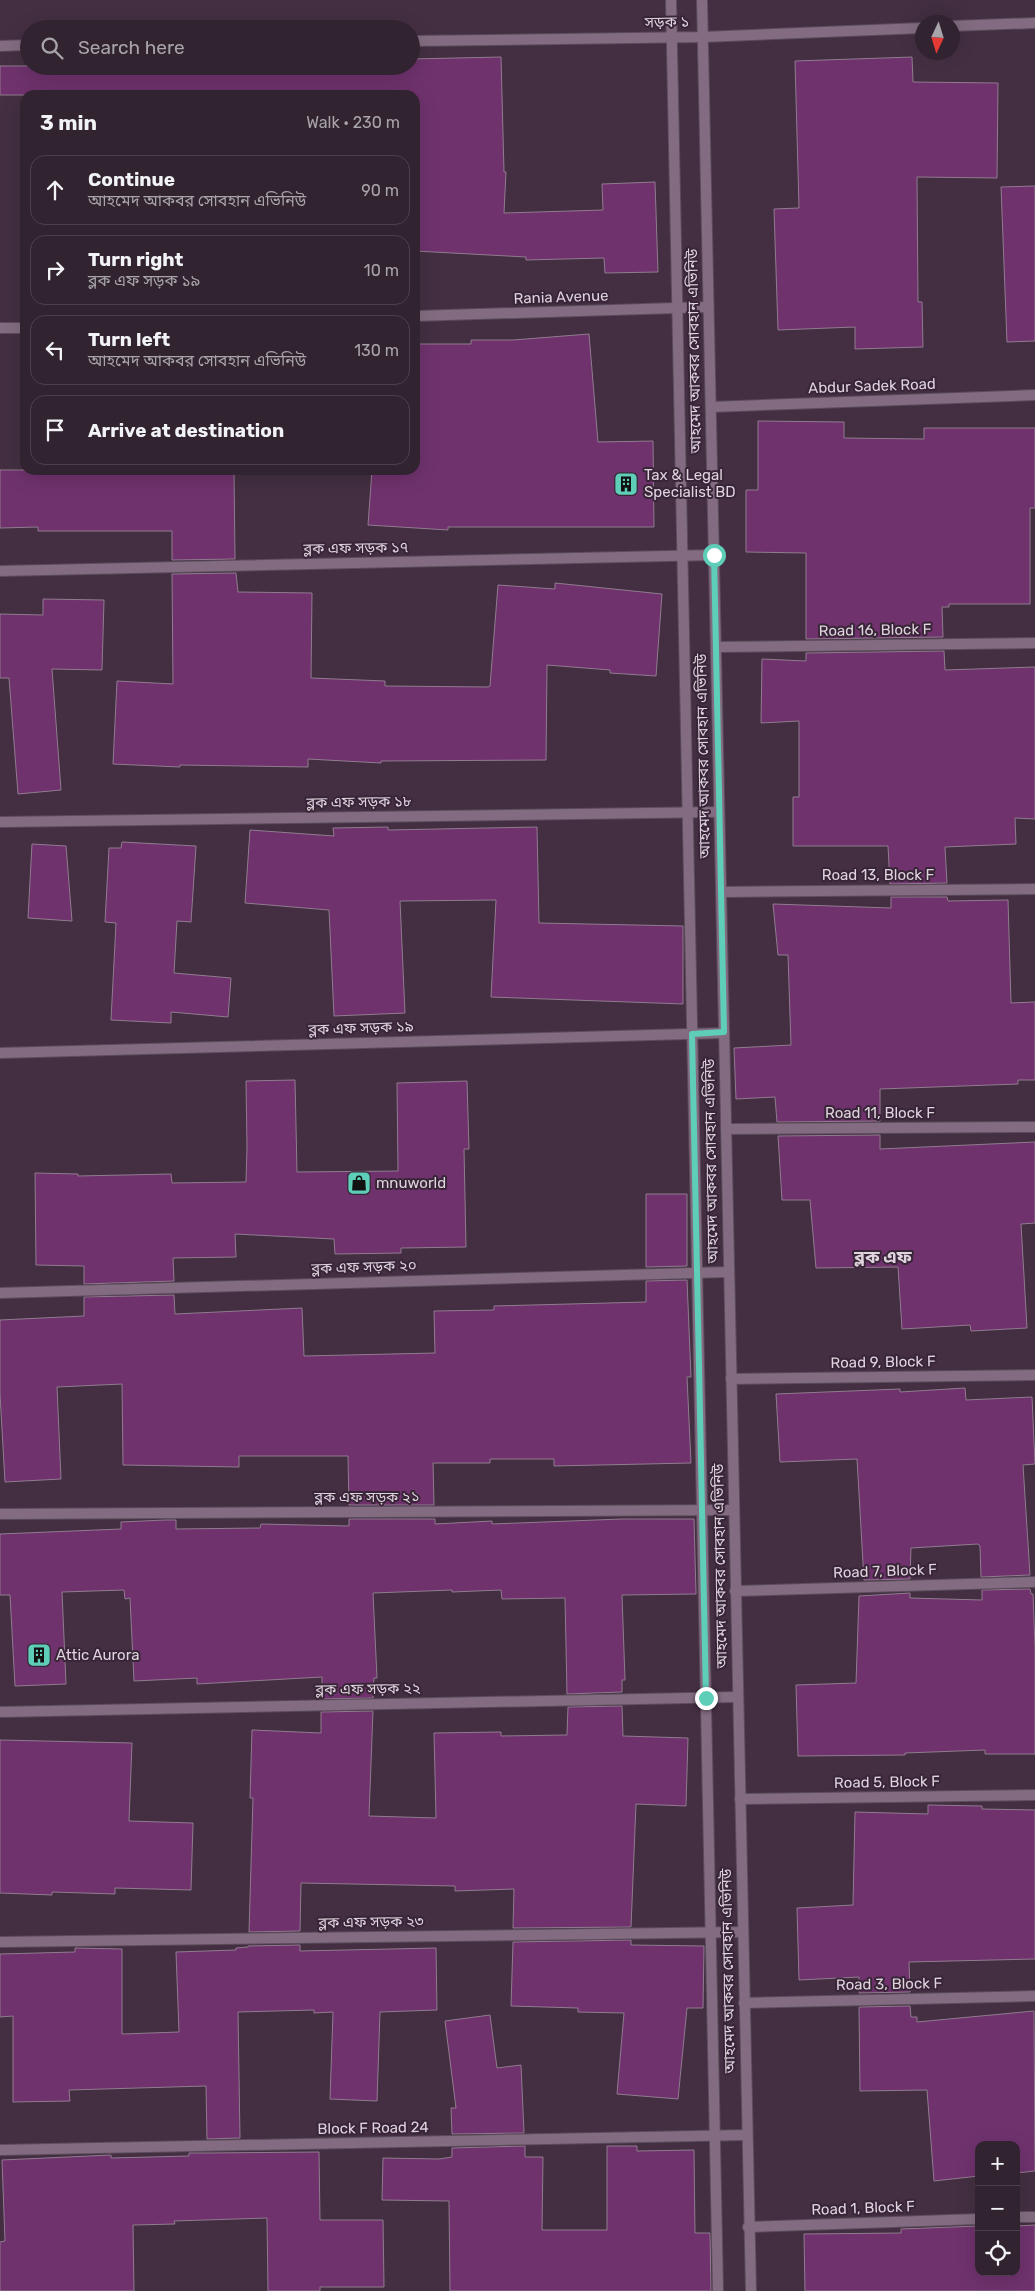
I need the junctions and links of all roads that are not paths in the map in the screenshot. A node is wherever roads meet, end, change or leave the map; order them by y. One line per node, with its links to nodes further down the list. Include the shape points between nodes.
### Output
1 (671, 0): 6 (street, আহমেদ আকবর সোবহান এভিনিউ)
2 (702, 0): 7 (street, আহমেদ আকবর সোবহান এভিনিউ)
3 (1035, 23): 4 (street)
4 (960, 26)
5 (915, 28): 7 (street, সড়ক ১)
6 (672, 37): 7 (street, সড়ক ১); 8 (street, সড়ক ১); 12 (street, আহমেদ আকবর সোবহান এভিনিউ)
7 (703, 37): 11 (street, আহমেদ আকবর সোবহান এভিনিউ)
8 (420, 40)
9 (20, 45): 10 (street)
10 (0, 46)
11 (708, 307): 12 (street, Rania Avenue); 17 (street, আহমেদ আকবর সোবহান এভিনিউ)
12 (677, 308): 13 (street, Rania Avenue); 18 (street, আহমেদ আকবর সোবহান এভিনিউ)
13 (420, 316)
14 (0, 328): 15 (street)
15 (20, 328)
16 (1035, 395): 17 (street, Abdur Sadek Road)
17 (711, 407): 19 (street, আহমেদ আকবর সোবহান এভিনিউ)
18 (682, 555): 19 (street, ব্লক এফ সড়ক ১৭); 20 (street, ব্লক এফ সড়ক ১৭); 24 (street, আহমেদ আকবর সোবহান এভিনিউ)
19 (714, 555): 22 (street, আহমেদ আকবর সোবহান এভিনিউ)
20 (0, 571)
21 (1035, 643): 22 (street, Road 16, Block F)
22 (716, 647): 23 (street, আহমেদ আকবর সোবহান এভিনিউ)
23 (719, 812): 24 (street, ব্লক এফ সড়ক ১৮); 27 (street, আহমেদ আকবর সোবহান এভিনিউ)
24 (687, 813): 25 (street, ব্লক এফ সড়ক ১৮); 29 (street, আহমেদ আকবর সোবহান এভিনিউ)
25 (0, 822)
26 (1035, 889): 27 (street, Road 13, Block F)
27 (721, 892): 28 (street, আহমেদ আকবর সোবহান এভিনিউ)
28 (724, 1032): 29 (street, ব্লক এফ সড়ক ১৯); 32 (street, আহমেদ আকবর সোবহান এভিনিউ)
29 (692, 1034): 30 (street, ব্লক এফ সড়ক ১৯); 34 (street, আহমেদ আকবর সোবহান এভিনিউ)
30 (0, 1053)
31 (1035, 1127): 32 (street, Road 11, Block F)
32 (726, 1129): 33 (street, আহমেদ আকবর সোবহান এভিনিউ)
33 (728, 1272): 34 (street, ব্লক এফ সড়ক ২০); 37 (street, আহমেদ আকবর সোবহান এভিনিউ)
34 (697, 1273): 35 (street, ব্লক এফ সড়ক ২০); 38 (street, আহমেদ আকবর সোবহান এভিনিউ)
35 (0, 1293)
36 (1035, 1375): 37 (street, Road 9, Block F)
37 (731, 1379): 39 (street, আহমেদ আকবর সোবহান এভিনিউ)
38 (702, 1510): 39 (street, ব্লক এফ সড়ক ২১); 40 (street, ব্লক এফ সড়ক ২১); 44 (street, আহমেদ আকবর সোবহান এভিনিউ)
39 (734, 1510): 42 (street, আহমেদ আকবর সোবহান এভিনিউ)
40 (0, 1514)
41 (1035, 1582): 42 (street, Road 7, Block F)
42 (735, 1591): 43 (street, আহমেদ আকবর সোবহান এভিনিউ)
43 (737, 1696): 44 (street, ব্লক এফ সড়ক ২২); 47 (street, আহমেদ আকবর সোবহান এভিনিউ)
44 (706, 1698): 45 (street, ব্লক এফ সড়ক ২২); 48 (street, আহমেদ আকবর সোবহান এভিনিউ)
45 (0, 1712)
46 (1035, 1795): 47 (street, Road 5, Block F)
47 (740, 1799): 49 (street, আহমেদ আকবর সোবহান এভিনিউ)
48 (711, 1932): 49 (street, ব্লক এফ সড়ক ২৩); 50 (street, ব্লক এফ সড়ক ২৩); 54 (street, আহমেদ আকবর সোবহান এভিনিউ)
49 (742, 1932): 52 (street, আহমেদ আকবর সোবহান এভিনিউ)
50 (0, 1942)
51 (1035, 1996): 52 (street, Road 3, Block F)
52 (744, 2003): 53 (street, আহমেদ আকবর সোবহান এভিনিউ)
53 (746, 2135): 54 (street, Block F Road 24); 59 (street, আহমেদ আকবর সোবহান এভিনিউ)
54 (715, 2136): 55 (street, Block F Road 24); 60 (street, আহমেদ আকবর সোবহান এভিনিউ)
55 (0, 2150)
56 (1020, 2217): 57 (street)
57 (1035, 2217)
58 (975, 2219): 59 (street, Road 1, Block F)
59 (748, 2227): 61 (street, আহমেদ আকবর সোবহান এভিনিউ)
60 (718, 2291)
61 (751, 2291)

